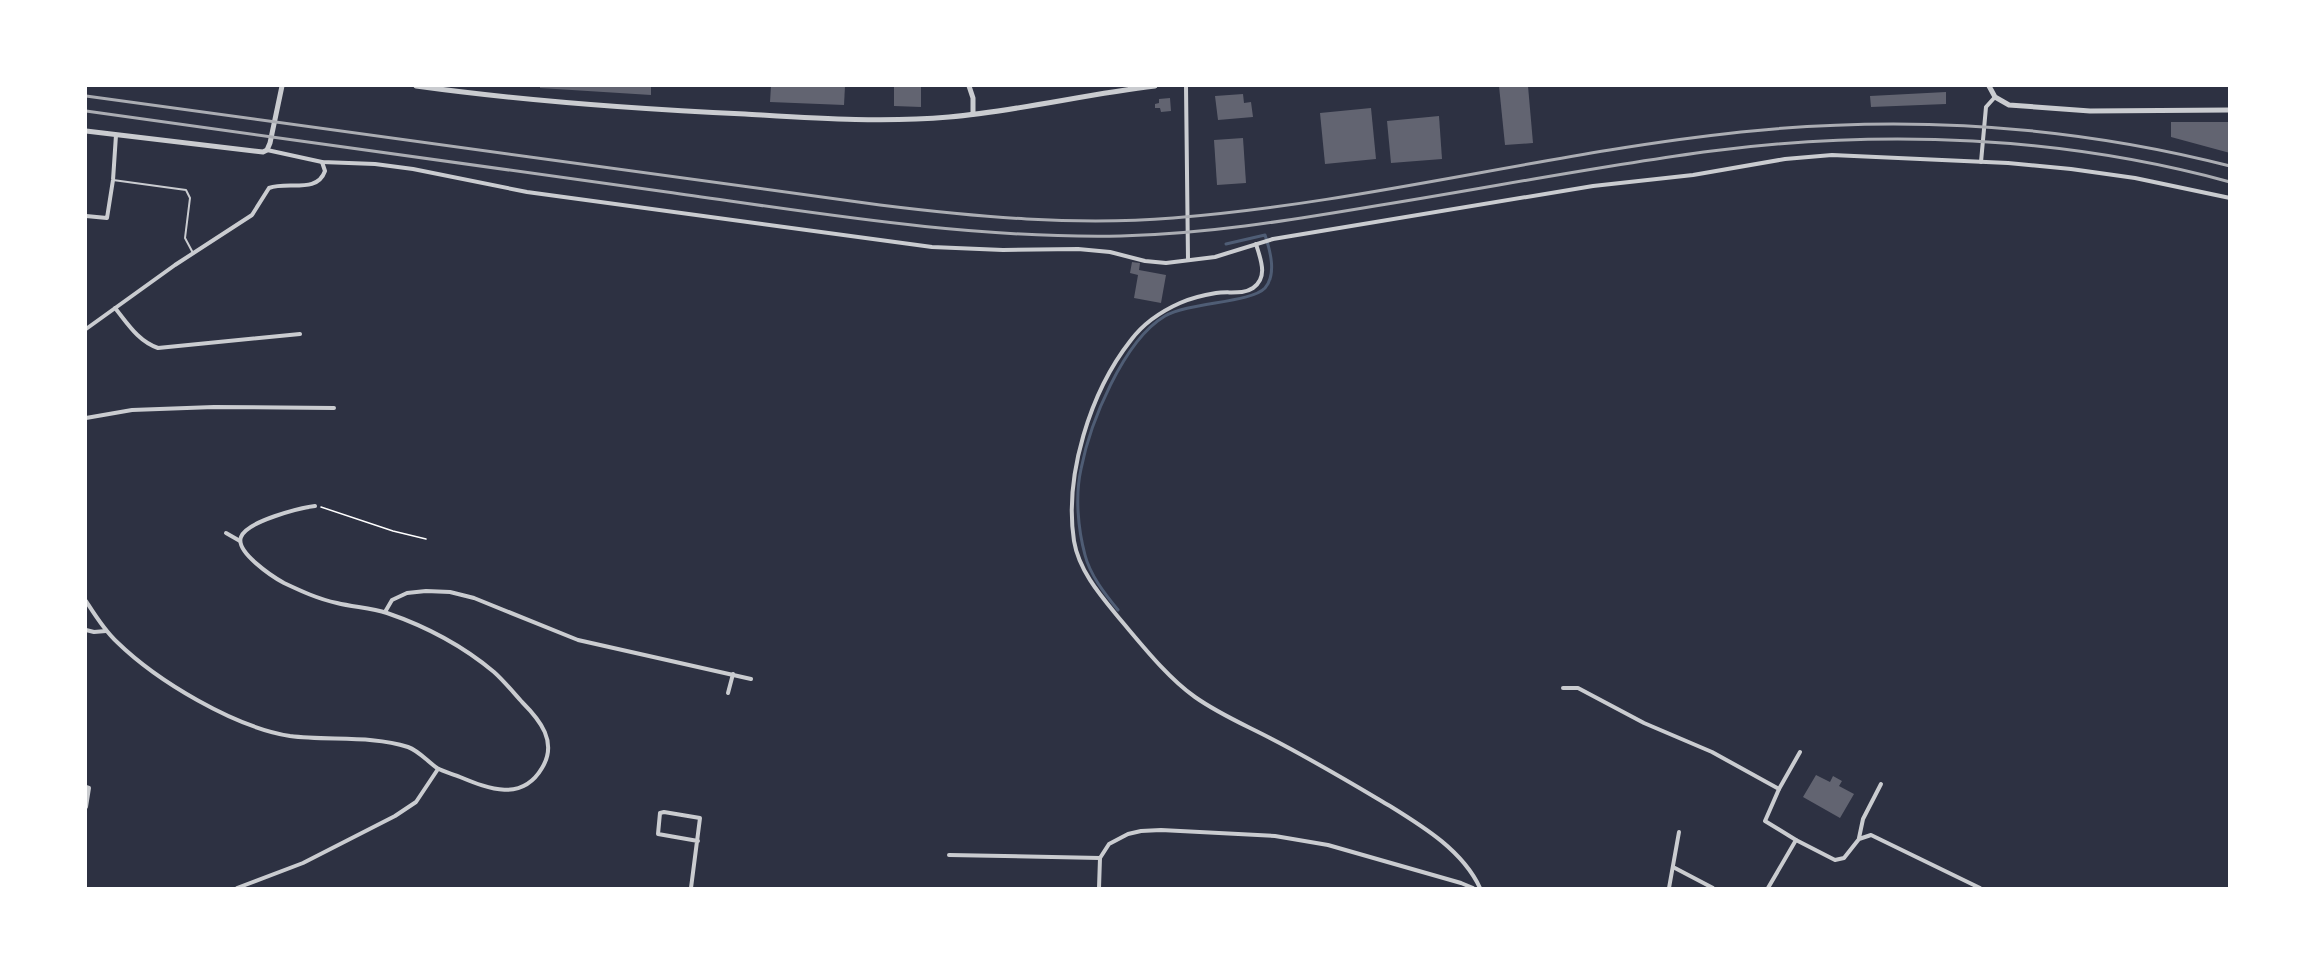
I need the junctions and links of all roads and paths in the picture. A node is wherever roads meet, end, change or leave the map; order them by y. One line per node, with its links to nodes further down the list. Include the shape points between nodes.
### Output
1 (282, 86): 12 (street)
2 (416, 86): 9 (street, via 519,98 860,120)
3 (969, 86): 9 (street)
4 (1155, 86): 9 (street)
5 (1186, 86): 20 (street)
6 (1989, 86): 7 (street)
7 (1995, 97): 8 (street, via 2009,105 2090,111); 14 (street, via 1986,107)
8 (2229, 110)
9 (973, 114)
10 (86, 131): 11 (street)
11 (116, 135): 12 (street, via 253,153); 15 (street)
12 (267, 150): 13 (street)
13 (321, 162): 19 (street, via 325,171 322,179 311,186 285,184 269,188 252,215); 20 (street, via 413,169 527,192 932,247 1078,249 1166,263)
14 (1981, 162): 16 (street, via 2135,178); 18 (street, via 1832,155 1785,159 1693,175 1593,186)
15 (113, 180): 17 (street, via 107,218); 19 (lane, via 186,190 190,198 185,238)
16 (2229, 198)
17 (86, 216)
18 (1256, 244): 20 (street, via 1215,257); 55 (street, via 1263,274 1254,287 1199,296 1162,312 1136,334 1114,364 1090,416 1075,469 1071,497 1074,542 1083,568 1134,636 1195,697 1411,819 1460,859)
19 (193, 253): 21 (street)
20 (1188, 259)
21 (116, 308): 22 (street); 23 (street, via 137,336 158,348)
22 (86, 329)
23 (300, 334)
24 (334, 408): 25 (street, via 132,410)
25 (86, 418)
26 (315, 506): 28 (path); 29 (street, via 271,518 246,530)
27 (226, 533): 29 (street)
28 (426, 539)
29 (240, 541): 31 (street, via 255,562 282,582 320,599)
30 (86, 602): 33 (street)
31 (385, 612): 34 (street, via 392,600 407,593 450,592 474,597 578,640); 39 (street, via 456,644 494,673 539,718 546,731 548,752 543,767 534,780 522,787 491,790)
32 (86, 630): 33 (street)
33 (106, 631): 39 (street, via 155,673 236,719 292,736 410,747)
34 (733, 674): 35 (street); 37 (street)
35 (751, 679)
36 (1563, 688): 42 (street, via 1578,688)
37 (728, 693)
38 (1800, 752): 42 (street)
39 (438, 769): 51 (street, via 416,802 395,816 303,863)
40 (1881, 784): 45 (street, via 1863,819)
41 (86, 787): 43 (street)
42 (1779, 789): 46 (street, via 1765,821)
43 (86, 807)
44 (1679, 832): 50 (street)
45 (1859, 838): 46 (street, via 1840,860); 59 (street, via 1871,835)
46 (1796, 840): 58 (street)
47 (698, 841): 47 (street, via 700,818 660,813 658,834); 52 (street)
48 (949, 855): 49 (street)
49 (1100, 858): 53 (street); 54 (street, via 1108,844 1141,831 1275,836 1328,845)
50 (1673, 867): 56 (street); 57 (street)
51 (237, 888)
52 (691, 888)
53 (1100, 888)
54 (1473, 888)
55 (1480, 888)
56 (1669, 888)
57 (1713, 888)
58 (1768, 888)
59 (1980, 888)

